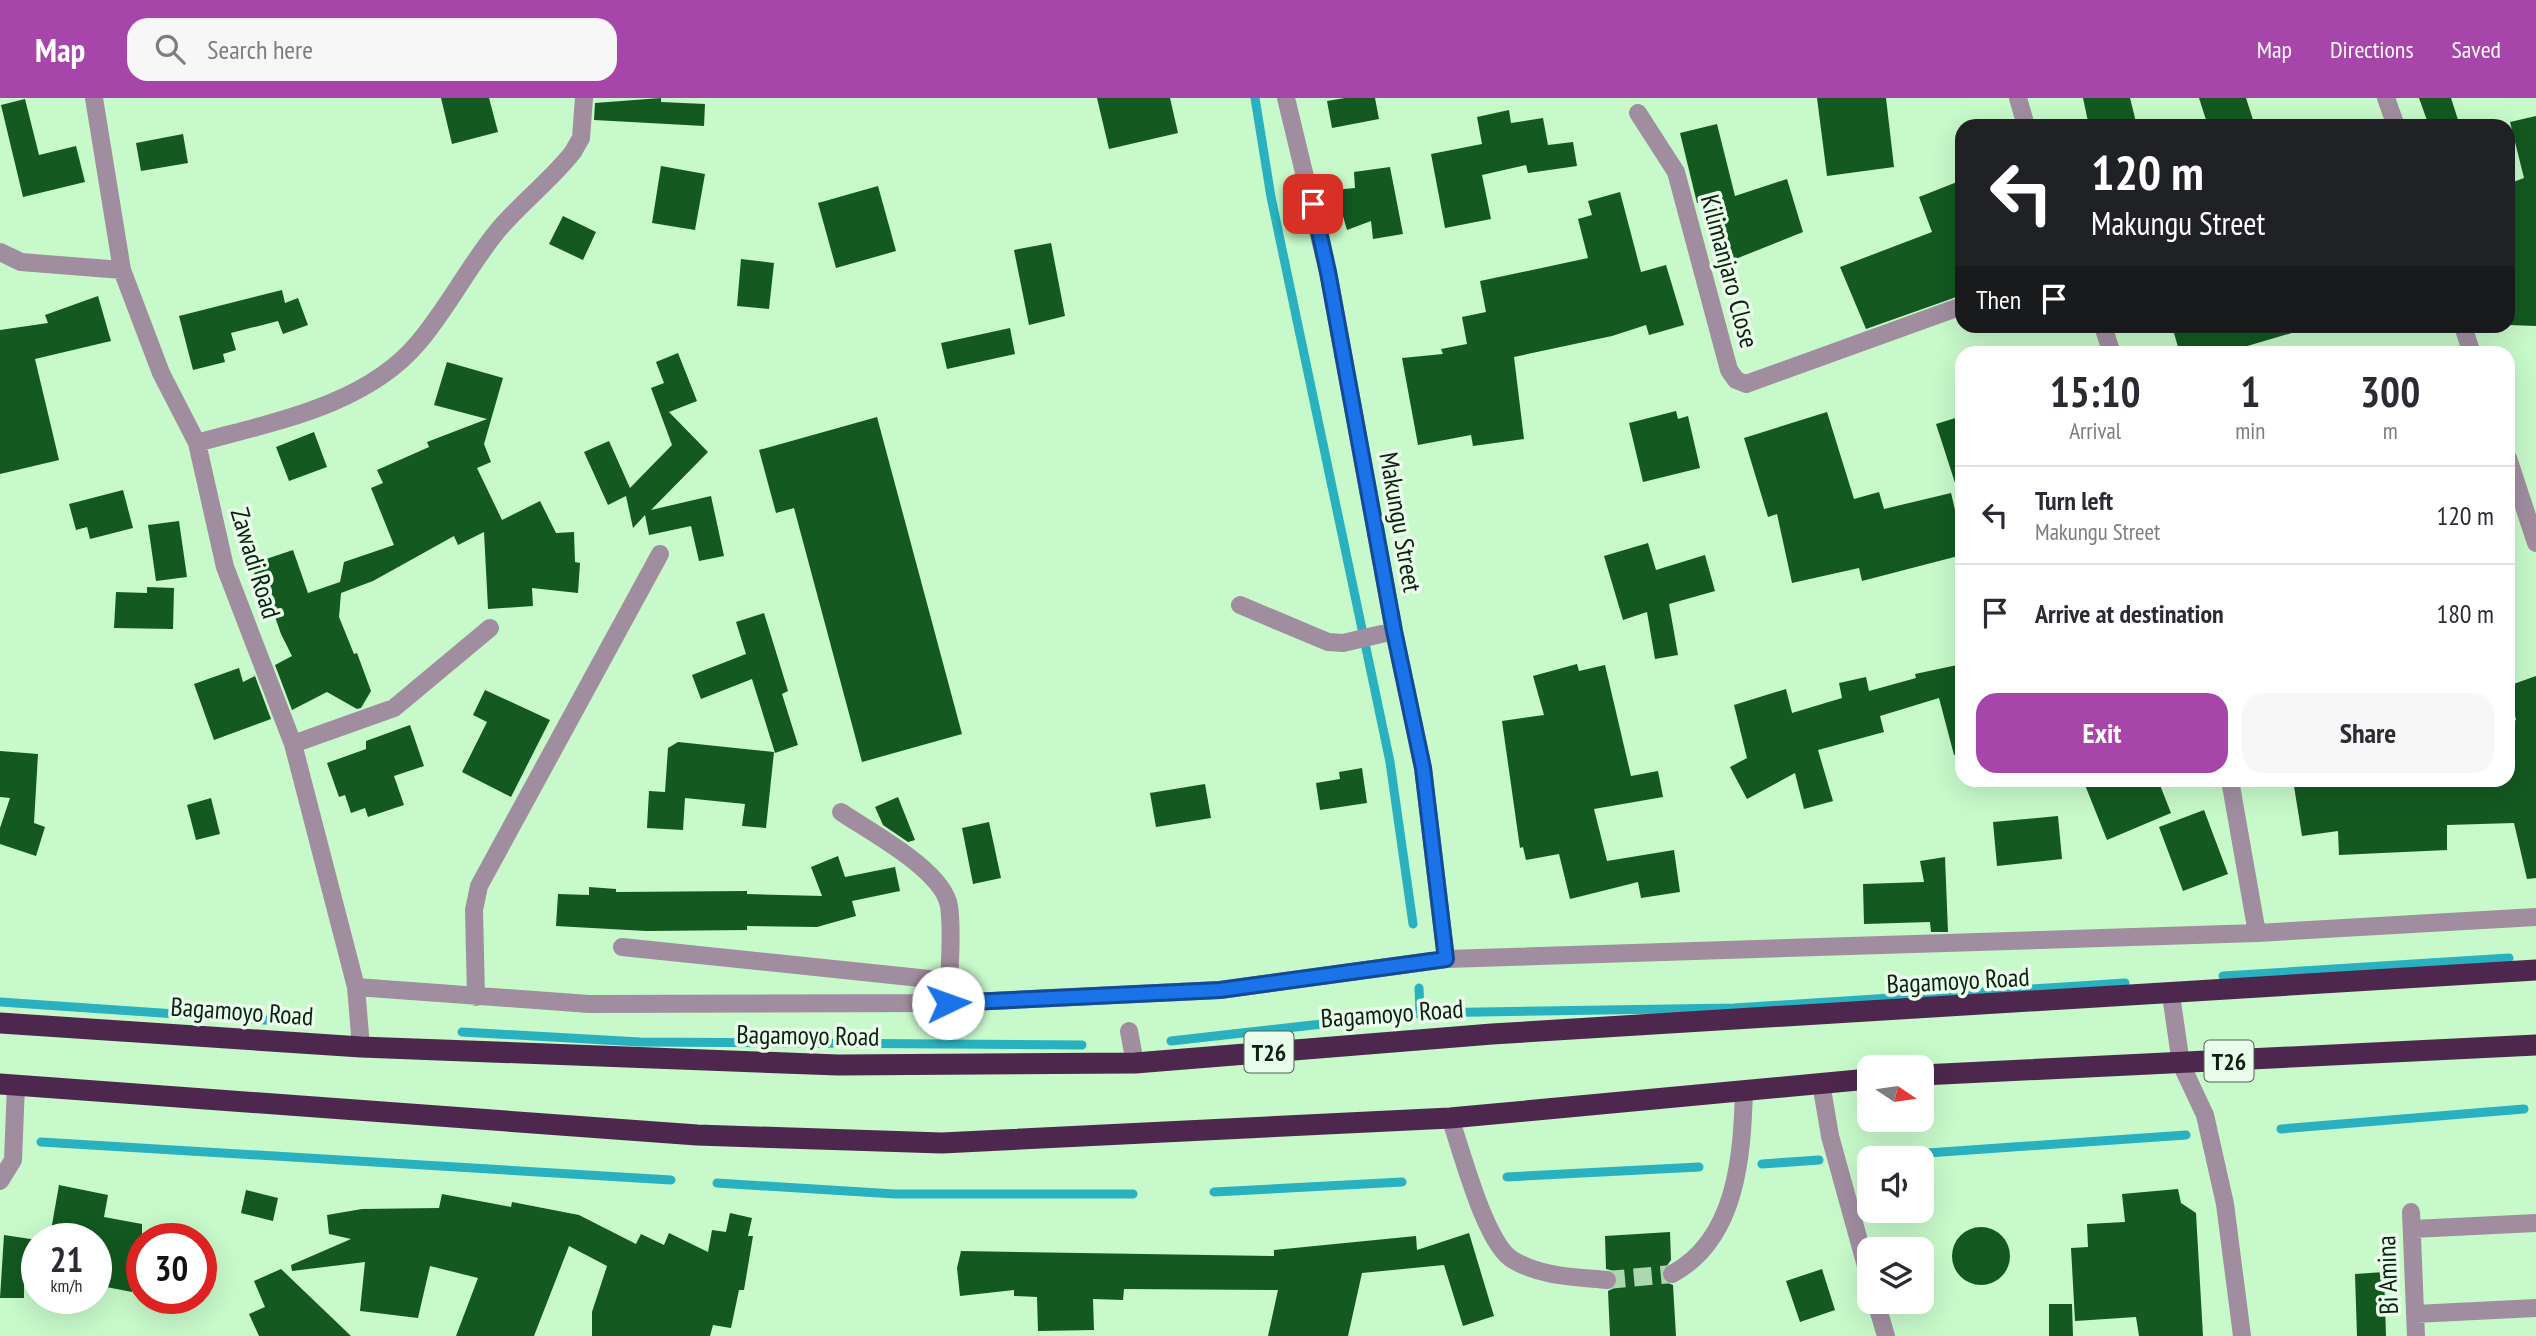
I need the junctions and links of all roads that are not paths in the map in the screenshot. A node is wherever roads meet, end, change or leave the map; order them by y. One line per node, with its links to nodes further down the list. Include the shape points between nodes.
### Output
1 (94, 98): 10 (street, Zawadi Road)
2 (584, 98): 12 (street, via 581,138 573,152 498,230 439,317 394,366 332,402)
3 (1286, 98): 18 (street, Makungu Street, via 1328,272)
4 (2018, 98): 7 (street)
5 (2386, 98): 8 (street)
6 (1637, 113): 11 (street, Kilimanjaro Close, via 1676,172 1729,370 1736,380 1746,384)
7 (2024, 119)
8 (2394, 119)
9 (0, 252): 10 (street, via 21,262)
10 (122, 270): 12 (street, Zawadi Road, via 161,373)
11 (1955, 309)
12 (197, 443): 19 (street, Zawadi Road, via 225,567)
13 (2515, 481): 14 (street)
14 (2536, 543)
15 (660, 554): 30 (street, via 479,886 474,910)
16 (1240, 605): 18 (street, via 1328,642)
17 (490, 628): 19 (street, via 394,708)
18 (1394, 631): 25 (street, Makungu Street, via 1423,768)
19 (293, 744): 28 (street, Zawadi Road)
20 (2231, 787): 23 (street)
21 (841, 812): 27 (street, via 933,878 949,904)
22 (2536, 916): 23 (street)
23 (2257, 933): 25 (street)
24 (622, 947): 27 (street)
25 (1446, 959): 31 (street, via 1220,990)
26 (2536, 970): 29 (highway, Bagamoyo Road / T26)
27 (949, 981): 31 (street)
28 (356, 987): 30 (street); 35 (street, Zawadi Road)
29 (2171, 995): 36 (highway, Bagamoyo Road / T26, via 1492,1034); 37 (street)
30 (476, 997): 31 (street, via 589,1004)
31 (948, 1003)
32 (0, 1023): 35 (highway, Bagamoyo Road / T26)
33 (1129, 1031): 36 (street)
34 (2536, 1045): 37 (highway, T26)
35 (361, 1047): 36 (highway, Bagamoyo Road / T26, via 838,1065)
36 (1135, 1063)
37 (2181, 1064): 38 (highway, T26); 53 (street, via 2205,1115 2225,1204)
38 (1934, 1074)
39 (1857, 1080): 40 (highway)
40 (1821, 1083): 42 (highway); 46 (street, via 1830,1136)
41 (8, 1084): 43 (highway, via 697,1135 942,1143); 44 (street, via 13,1160)
42 (1744, 1091): 43 (highway); 47 (street, via 1736,1184 1716,1235 1691,1264)
43 (1450, 1118): 48 (street, via 1489,1231 1510,1259 1538,1272)
44 (0, 1181)
45 (2536, 1223): 51 (street, Bi Amina, via 2412,1220)
46 (1858, 1237)
47 (1672, 1274)
48 (1607, 1280)
49 (2536, 1308): 51 (street)
50 (1880, 1314): 52 (street)
51 (2416, 1314): 54 (street, Bi Amina)
52 (1886, 1336)
53 (2242, 1336)
54 (2416, 1336)

